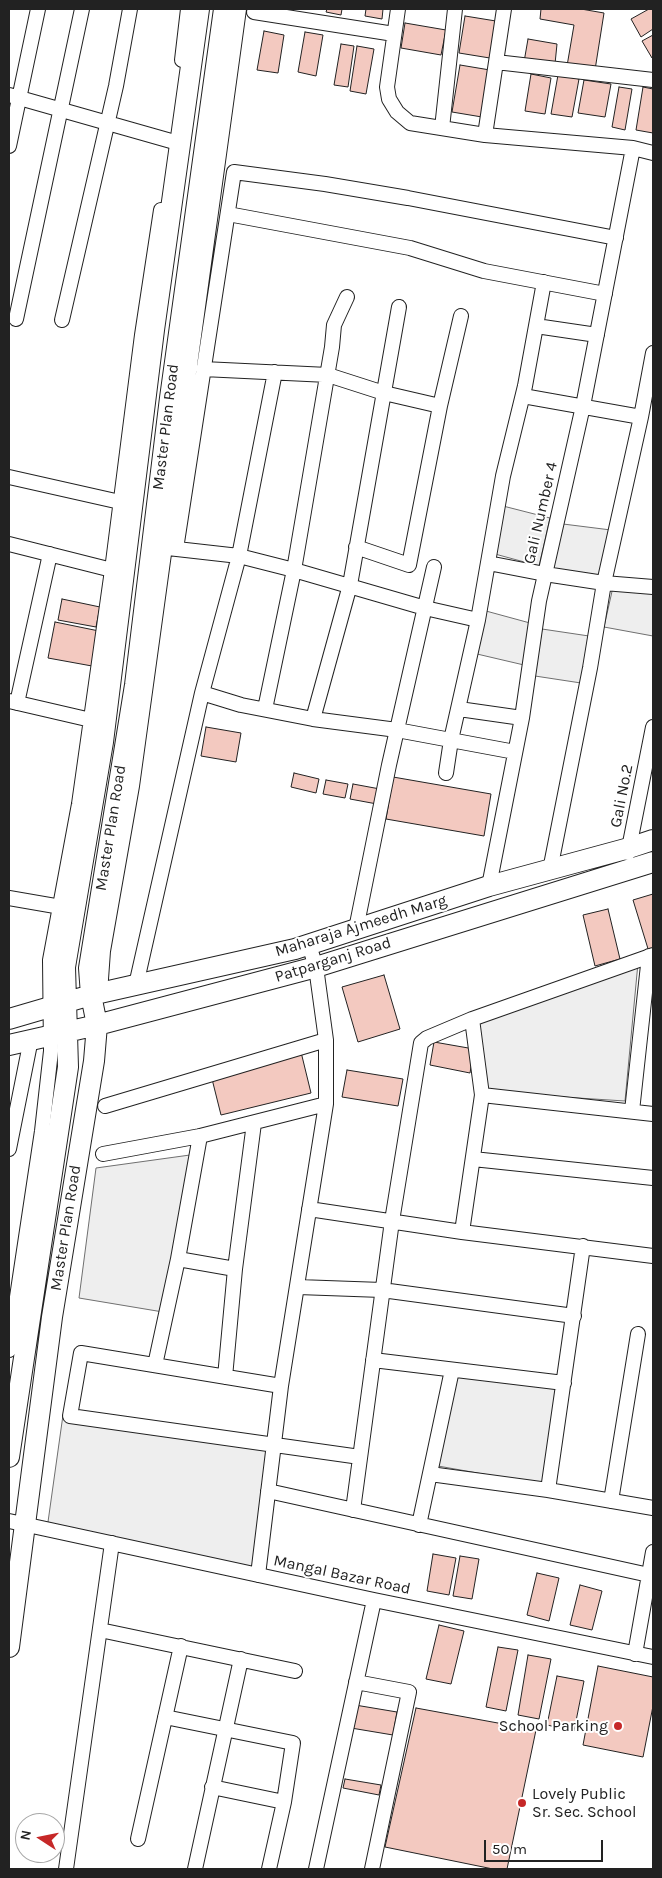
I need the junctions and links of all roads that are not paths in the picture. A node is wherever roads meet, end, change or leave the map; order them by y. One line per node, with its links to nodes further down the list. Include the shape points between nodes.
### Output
1 (38, 9): 15 (street)
2 (82, 9): 16 (street)
3 (130, 9): 17 (street)
4 (188, 9): 20 (street)
5 (200, 9): 87 (main road, Master Plan Road, via 154,330 103,742)
6 (224, 9): 86 (main road, Master Plan Road, via 134,685 89,968)
7 (239, 9): 48 (street)
8 (398, 9): 12 (street)
9 (455, 9): 18 (street)
10 (504, 9): 13 (street)
11 (254, 12): 12 (street)
12 (394, 34): 18 (street, via 387,87 389,99 397,112 410,123)
13 (496, 62): 14 (street); 19 (street)
14 (653, 80)
15 (14, 96): 16 (street); 21 (street)
16 (61, 109): 17 (street); 31 (street)
17 (108, 122): 20 (street); 32 (street)
18 (442, 128): 19 (street)
19 (485, 135): 22 (street)
20 (171, 141): 45 (street)
21 (9, 146)
22 (633, 148): 23 (street); 25 (street, Gali Number 4)
23 (653, 153)
24 (228, 214): 25 (street, via 234,172 408,198); 26 (street, via 410,248 484,271); 36 (street)
25 (616, 238): 27 (street, Gali Number 4)
26 (544, 282): 27 (street); 33 (street)
27 (605, 294): 34 (street, Gali Number 4)
28 (347, 297): 38 (street, via 334,325)
29 (399, 307): 39 (street)
30 (461, 316): 41 (street)
31 (16, 319)
32 (62, 320)
33 (536, 326): 34 (street); 40 (street)
34 (597, 335): 42 (street, Gali Number 4)
35 (653, 353): 43 (street)
36 (203, 369): 37 (street); 48 (street)
37 (276, 372): 38 (street); 50 (street)
38 (328, 375): 39 (street); 54 (street)
39 (384, 393): 41 (street); 47 (street)
40 (523, 396): 42 (street); 51 (street, via 502,476)
41 (440, 406): 47 (street, via 409,565)
42 (583, 406): 43 (street); 55 (street, Gali Number 4)
43 (641, 418): 56 (street)
44 (9, 477): 45 (street)
45 (120, 502): 53 (street)
46 (9, 544): 49 (street)
47 (356, 547): 57 (street)
48 (171, 548): 50 (street); 86 (street)
49 (50, 554): 53 (street); 62 (street)
50 (239, 556): 54 (street); 61 (street)
51 (488, 563): 55 (street); 60 (street)
52 (434, 567): 59 (street)
53 (112, 570): 67 (street)
54 (294, 570): 57 (street); 63 (street)
55 (546, 574): 56 (street); 65 (street, Gali Number 4)
56 (604, 583): 58 (street); 76 (street)
57 (350, 585): 59 (street); 66 (street)
58 (653, 587)
59 (425, 608): 60 (street); 69 (street)
60 (478, 620): 64 (street)
61 (202, 693): 63 (street); 85 (street)
62 (13, 702): 67 (street)
63 (265, 709): 66 (street)
64 (459, 709): 65 (street); 70 (street)
65 (522, 718): 71 (street, Gali Number 4)
66 (314, 719): 69 (street)
67 (91, 720): 80 (street)
68 (653, 727): 74 (street, Gali No.2)
69 (398, 730): 70 (street); 81 (street)
70 (451, 740): 71 (street); 72 (street)
71 (515, 752): 78 (street, Gali Number 4)
72 (446, 773)
73 (653, 840): 74 (main road, Maharaja Ajmeedh Marg)
74 (629, 848): 76 (main road, Maharaja Ajmeedh Marg); 77 (street, Gali No.2)
75 (653, 862): 77 (main road, Patparganj Road)
76 (550, 870): 78 (main road, Maharaja Ajmeedh Marg)
77 (625, 871): 84 (main road, Patparganj Road)
78 (489, 886): 81 (main road, Maharaja Ajmeedh Marg)
79 (9, 898): 80 (street)
80 (61, 907): 87 (street, via 50,960)
81 (356, 930): 82 (main road, Maharaja Ajmeedh Marg)
82 (309, 945): 84 (street); 85 (main road, Maharaja Ajmeedh Marg)
83 (651, 955): 89 (street); 98 (street)
84 (316, 967): 90 (main road, Patparganj Road); 93 (street)
85 (136, 985): 86 (main road, Maharaja Ajmeedh Marg)
86 (96, 994): 87 (main road, Maharaja Ajmeedh Marg); 90 (main road, Master Plan Road)
87 (59, 1005): 88 (main road); 91 (main road, Master Plan Road)
88 (9, 1019)
89 (472, 1019): 95 (street); 107 (street, via 421,1043)
90 (97, 1024): 91 (main road, Patparganj Road); 133 (main road, Master Plan Road, via 94,1060)
91 (59, 1033): 92 (main road, Patparganj Road); 117 (street, via 51,1050); 125 (main road, Master Plan Road, via 68,1067)
92 (31, 1039): 94 (main road, Patparganj Road); 102 (street)
93 (326, 1040): 96 (street); 97 (street)
94 (9, 1045)
95 (482, 1095): 98 (street); 104 (street)
96 (326, 1104): 100 (street); 106 (street)
97 (105, 1106)
98 (632, 1111): 99 (street)
99 (653, 1114)
100 (254, 1123): 101 (street); 112 (street)
101 (200, 1136): 103 (street); 111 (street)
102 (9, 1149)
103 (103, 1154)
104 (473, 1159): 105 (street); 108 (street)
105 (653, 1178)
106 (309, 1209): 107 (street); 113 (street)
107 (392, 1221): 108 (street); 114 (street)
108 (462, 1232): 109 (street)
109 (583, 1246): 110 (street); 115 (street)
110 (653, 1256)
111 (178, 1259): 112 (street); 119 (street)
112 (235, 1268): 121 (street)
113 (298, 1287): 114 (street); 123 (street)
114 (382, 1290): 115 (street); 118 (street)
115 (574, 1316): 122 (street)
116 (638, 1334): 130 (street)
117 (9, 1350)
118 (373, 1360): 120 (street); 126 (street)
119 (155, 1365): 121 (street); 124 (street, via 81,1353 70,1416)
120 (452, 1370): 122 (street); 127 (street)
121 (225, 1377): 123 (street)
122 (564, 1383): 128 (street)
123 (282, 1386): 124 (street)
124 (274, 1444): 126 (street); 129 (street)
125 (9, 1457)
126 (360, 1458): 132 (street)
127 (430, 1474): 128 (street); 134 (street)
128 (548, 1490): 130 (street)
129 (268, 1492): 132 (street); 137 (street)
130 (611, 1501): 131 (street)
131 (653, 1508)
132 (353, 1510): 134 (street)
133 (17, 1522): 135 (street, Mangal Bazar Road); 142 (main road, Master Plan Road)
134 (419, 1525): 138 (street)
135 (112, 1543): 137 (street, Mangal Bazar Road); 140 (street)
136 (653, 1552): 138 (street)
137 (258, 1575): 139 (street, Mangal Bazar Road)
138 (649, 1575): 143 (street)
139 (374, 1600): 143 (street, Mangal Bazar Road); 147 (street)
140 (100, 1630): 141 (street); 153 (street)
141 (181, 1646): 145 (street); 148 (street)
142 (9, 1647)
143 (635, 1654): 144 (street, Mangal Bazar Road)
144 (653, 1657)
145 (241, 1658): 146 (street); 149 (street)
146 (295, 1671)
147 (356, 1682): 156 (street); 157 (street, via 409,1692)
148 (165, 1717): 149 (street); 152 (street)
149 (226, 1729): 150 (street); 151 (street, via 293,1742)
150 (212, 1787): 151 (street); 154 (street)
151 (284, 1802): 155 (street)
152 (138, 1839)
153 (66, 1869)
154 (195, 1869)
155 (269, 1869)
156 (316, 1869)
157 (372, 1869)

